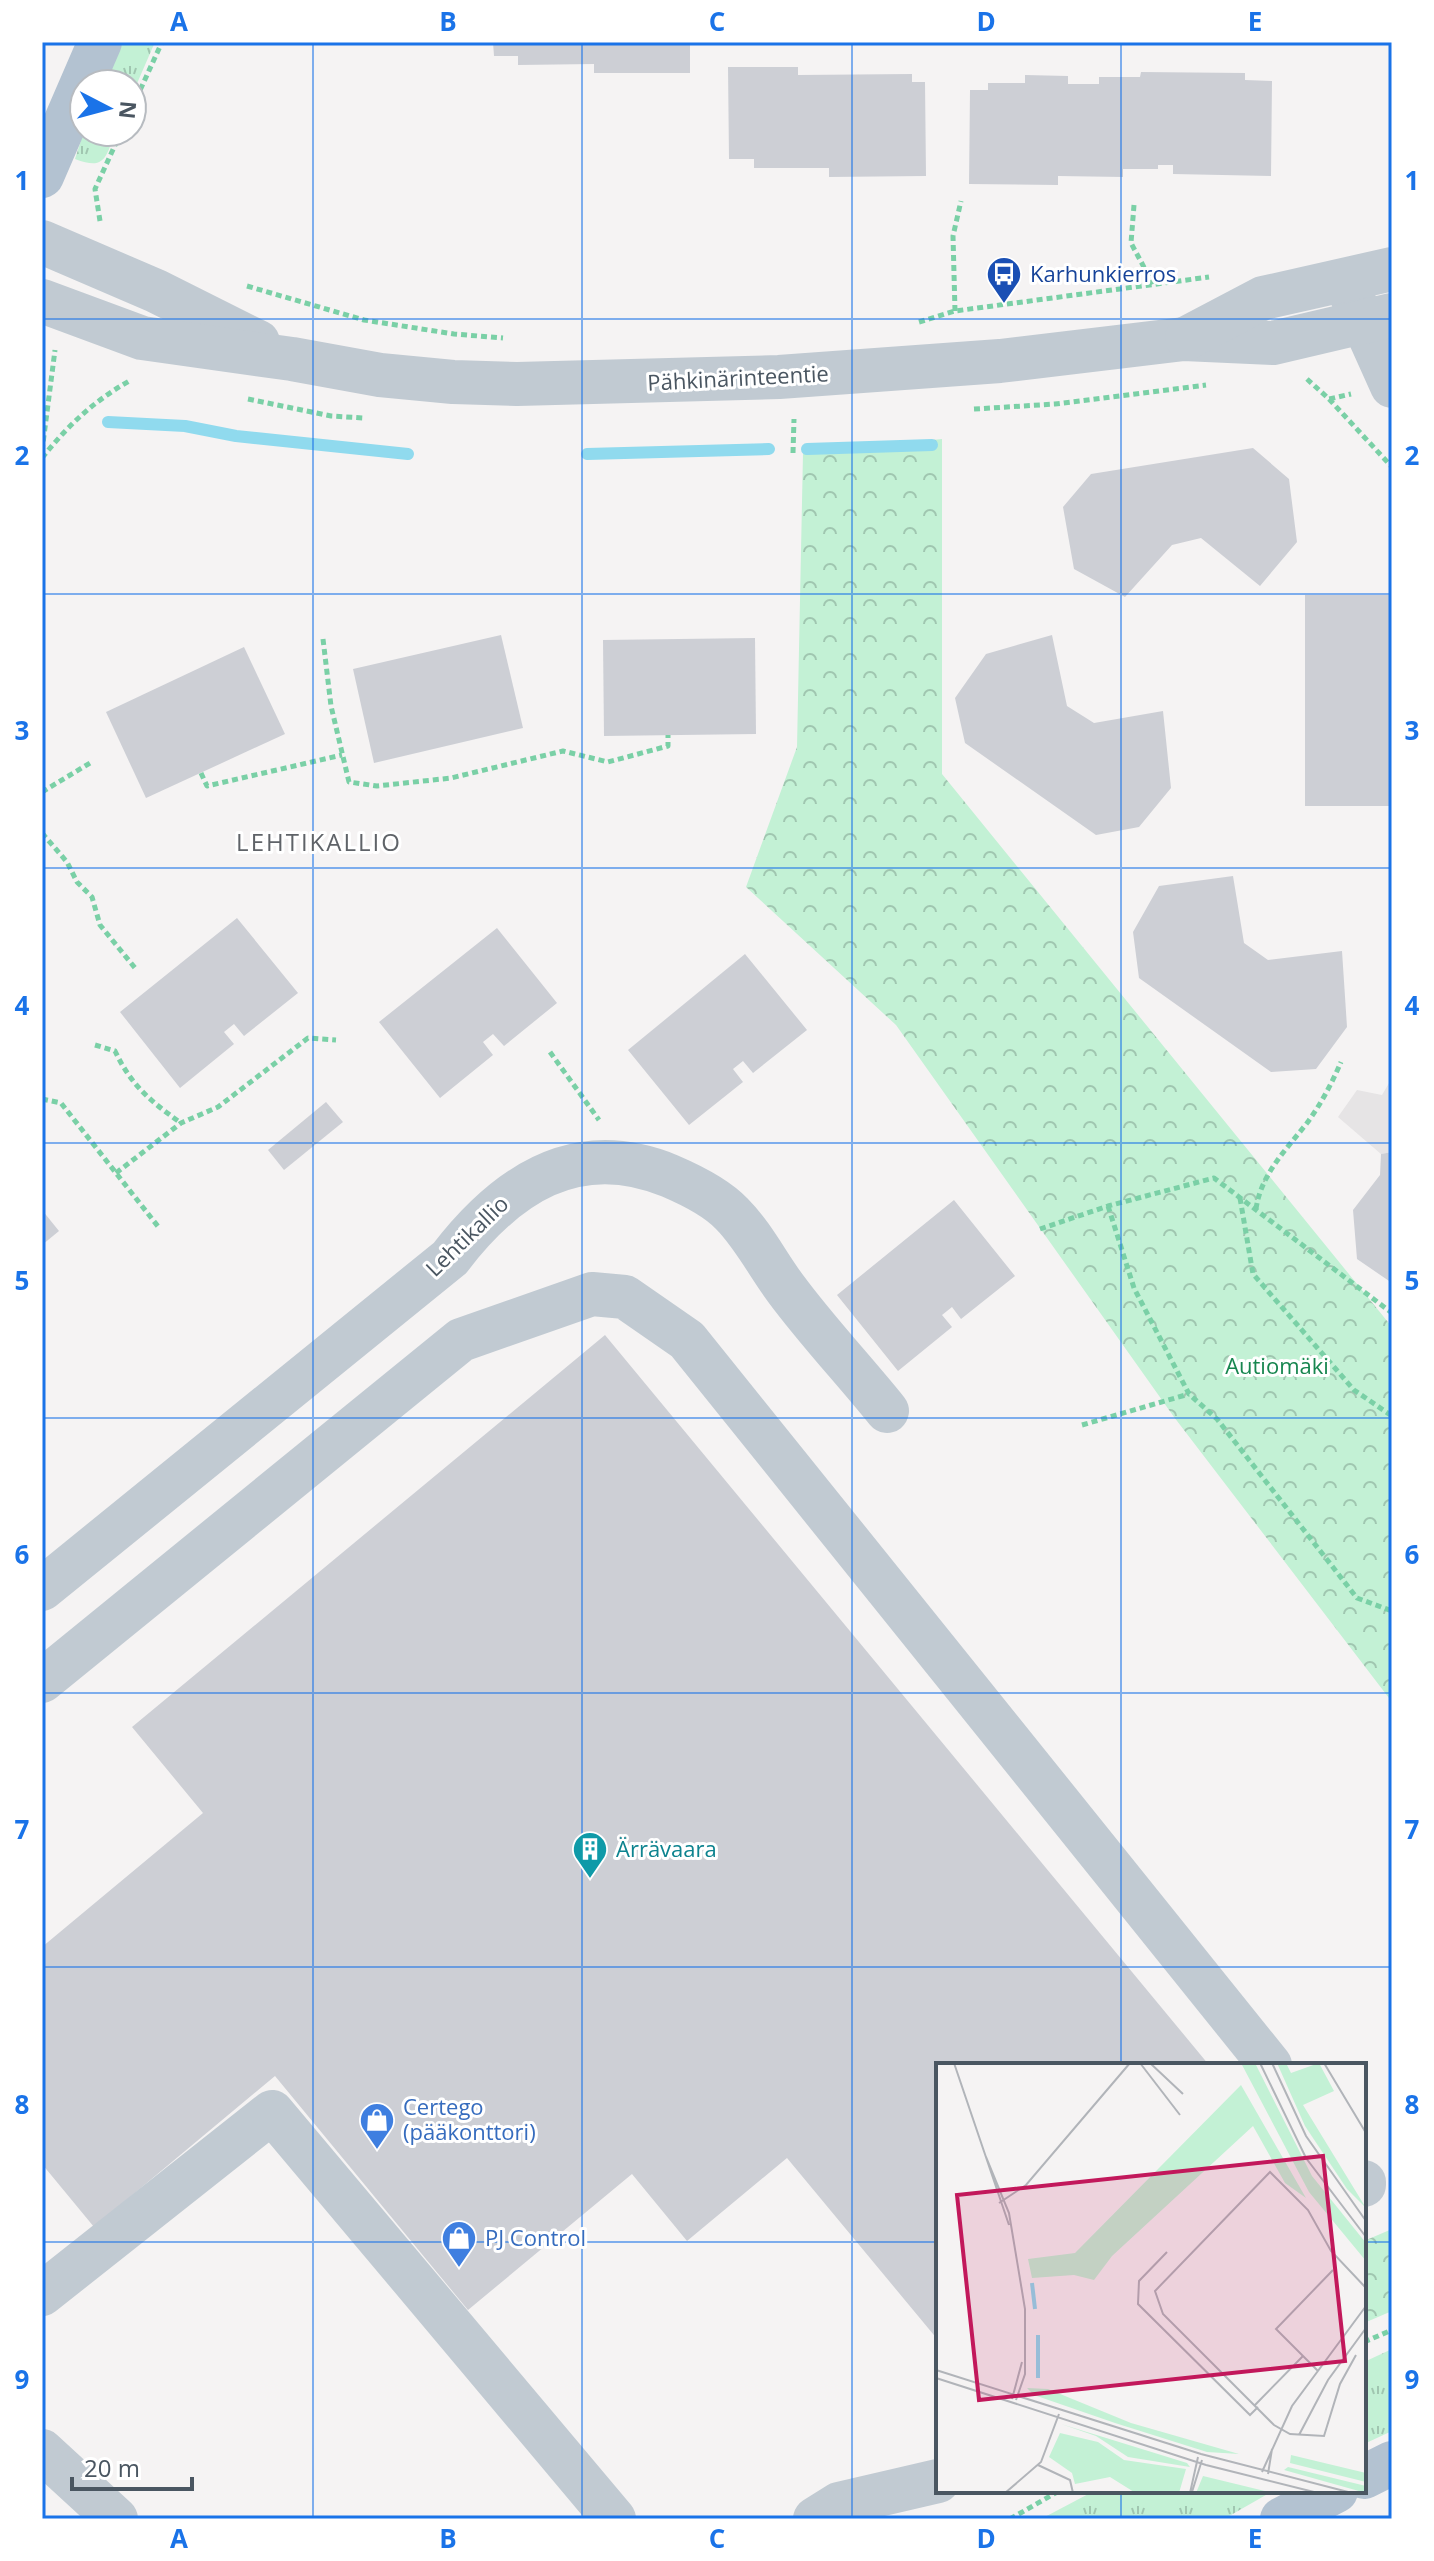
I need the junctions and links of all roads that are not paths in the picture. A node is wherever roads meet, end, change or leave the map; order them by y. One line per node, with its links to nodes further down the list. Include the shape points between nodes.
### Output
1 (100, 42): 2 (main road)
2 (42, 176)
3 (42, 242): 9 (street, Pähkinärinteentie)
4 (1392, 269): 5 (street, Pähkinärinteentie)
5 (1346, 280): 7 (street); 8 (street, Pähkinärinteentie, via 1263,298)
6 (42, 301): 9 (street, Pähkinärinteentie, via 142,338)
7 (1377, 319): 8 (street, Pähkinärinteentie, via 1273,343); 10 (street)
8 (1184, 339): 9 (street, Pähkinärinteentie, via 1000,361 591,384 453,382)
9 (292, 359)
10 (1392, 386)
11 (887, 1411): 12 (street, Lehtikallio, via 732,1214 705,1194 649,1167 590,1162 548,1172 514,1191 475,1225 450,1258)
12 (42, 1589)
13 (42, 1681): 14 (street, via 461,1340 592,1294 625,1297 687,1340)
14 (1268, 2063)
15 (49, 2273): 22 (street, via 272,2112)
16 (42, 2451): 21 (street)
17 (1392, 2463): 18 (main road)
18 (1366, 2476)
19 (936, 2481): 23 (street, via 839,2504)
20 (1332, 2493): 24 (main road)
21 (116, 2519)
22 (614, 2519)
23 (815, 2519)
24 (1282, 2519)

